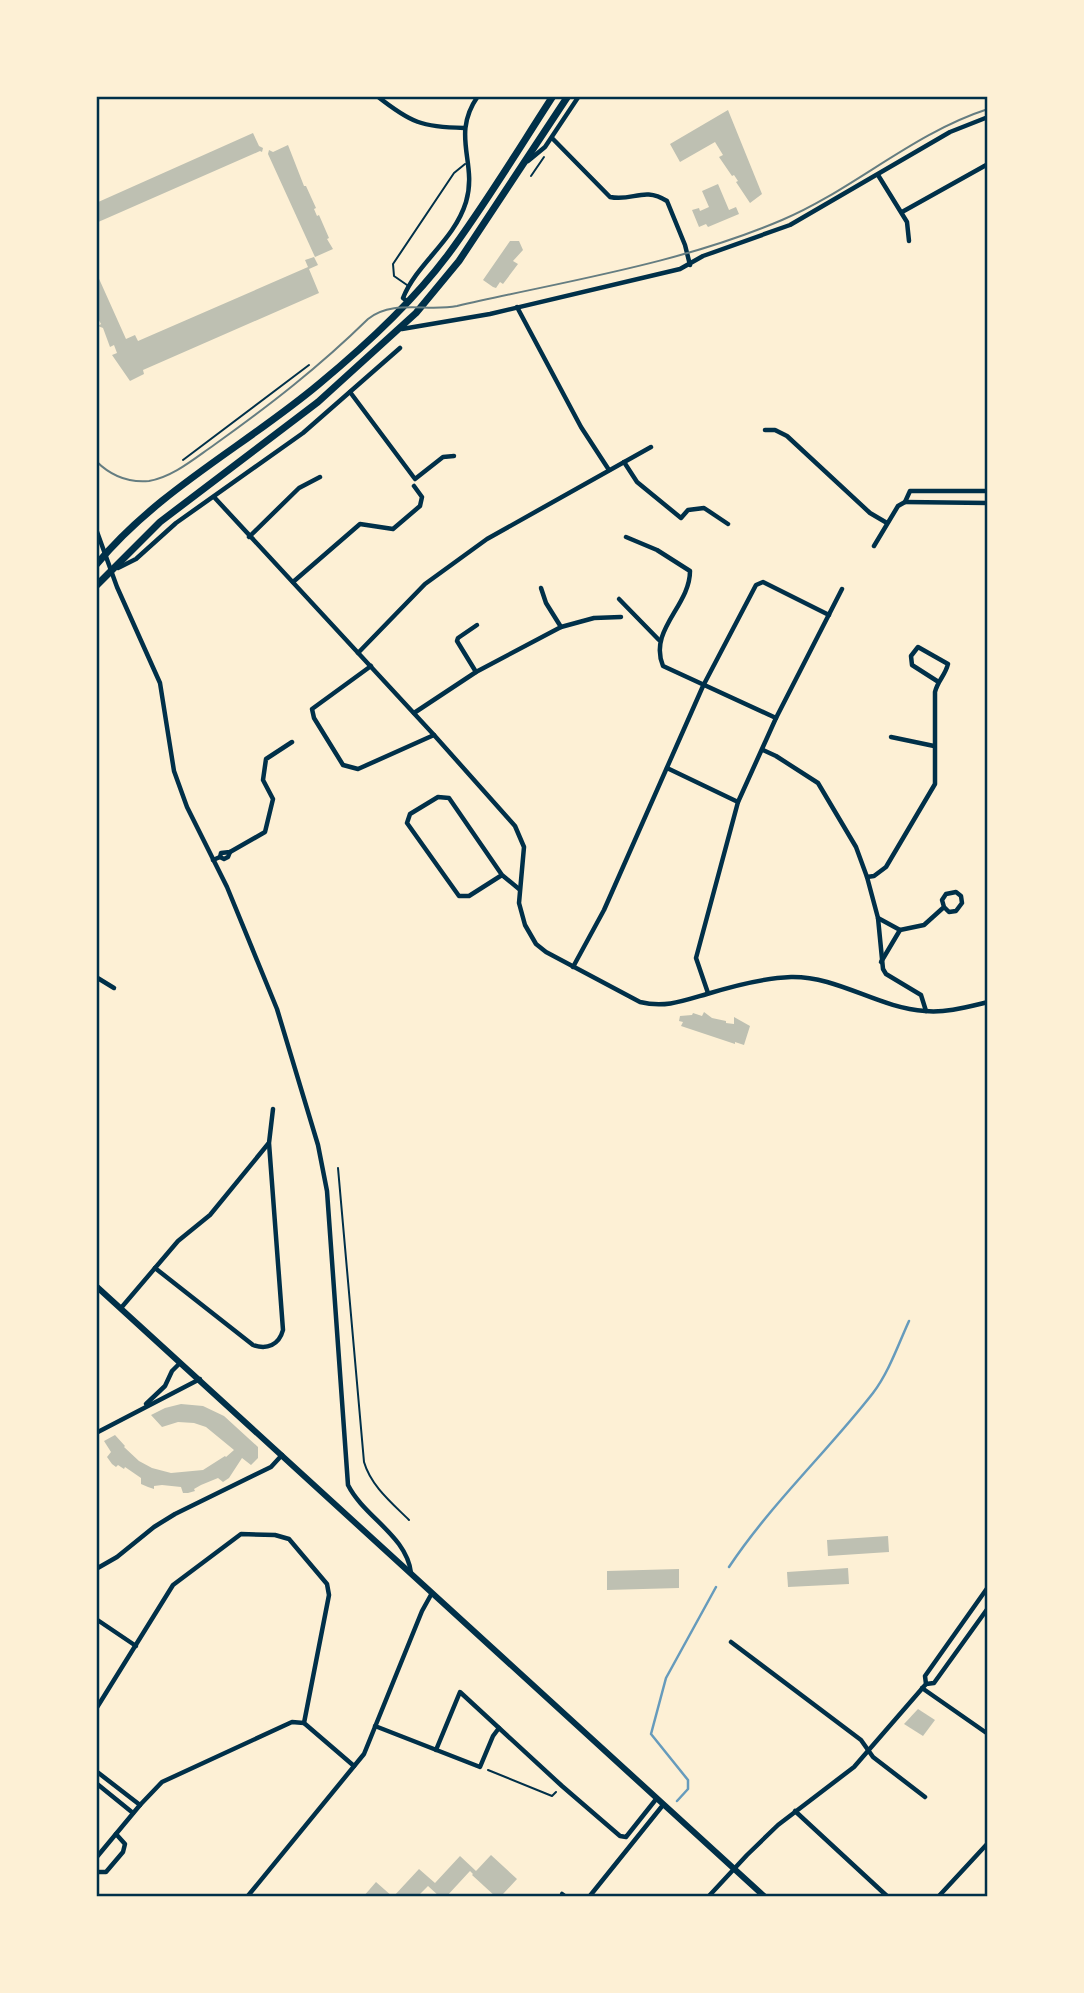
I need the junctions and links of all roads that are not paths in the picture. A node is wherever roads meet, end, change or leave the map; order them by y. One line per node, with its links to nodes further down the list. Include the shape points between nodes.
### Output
1 (377, 96): 7 (street)
2 (389, 96): 7 (lane)
3 (478, 96): 9 (street)
4 (553, 96): 19 (main road, via 446,257)
5 (568, 96): 13 (main road)
6 (579, 96): 10 (street)
7 (385, 102): 9 (street, via 428,127)
8 (988, 117): 14 (street, via 950,132)
9 (464, 128): 11 (street)
10 (552, 138): 13 (street); 17 (street, via 610,197 649,193 667,201)
11 (467, 163): 18 (street, via 470,180 465,204 449,235); 18 (lane, via 454,173 393,264 394,276)
12 (988, 164): 15 (street)
13 (523, 165): 21 (main road, via 452,271)
14 (878, 175): 15 (street); 17 (street, via 790,225 703,256)
15 (902, 212): 16 (street)
16 (909, 241)
17 (690, 265): 20 (street)
18 (408, 285): 19 (street)
19 (406, 300): 41 (main road, via 320,383 157,503)
20 (517, 307): 21 (street); 28 (street, via 581,428)
21 (398, 330): 43 (main road, via 318,402 160,522)
22 (400, 348): 23 (street)
23 (349, 392): 26 (street, via 415,479 443,457); 32 (street, via 303,433)
24 (765, 430): 35 (street, via 787,436 870,513)
25 (651, 447): 27 (street)
26 (454, 456)
27 (624, 462): 28 (street); 36 (street, via 637,482 681,518 688,510 704,508)
28 (609, 470): 54 (street, via 487,539 429,581)
29 (320, 477): 38 (street, via 299,488)
30 (414, 486): 44 (street, via 422,497 420,506 393,529 360,524)
31 (988, 491): 33 (street, via 910,491)
32 (214, 497): 38 (street); 43 (street, via 136,559)
33 (905, 502): 34 (street); 35 (street)
34 (988, 503)
35 (887, 523): 40 (street)
36 (728, 524)
37 (96, 529): 41 (street)
38 (249, 537): 44 (street)
39 (626, 537): 53 (street, via 690,570)
40 (874, 546)
41 (105, 554): 42 (main road); 43 (street)
42 (96, 565)
43 (110, 571): 45 (main road); 68 (street, via 160,683 174,771)
44 (293, 582): 54 (street)
45 (96, 586)
46 (541, 588): 52 (street)
47 (842, 589): 49 (street)
48 (619, 599): 53 (street)
49 (830, 615): 58 (street, via 759,582); 60 (street)
50 (621, 617): 52 (street)
51 (477, 625): 56 (street, via 457,641)
52 (561, 627): 56 (street)
53 (659, 640): 58 (street, via 663,666)
54 (358, 653): 55 (street)
55 (371, 666): 59 (street); 61 (street, via 312,709 343,765 358,769)
56 (476, 672): 59 (street)
57 (937, 681): 57 (street, via 912,665 911,656 918,647 948,664 946,675); 64 (street)
58 (703, 686): 60 (street); 66 (street)
59 (414, 713): 61 (street)
60 (776, 718): 65 (street)
61 (434, 735): 71 (street, via 522,837)
62 (891, 737): 64 (street)
63 (292, 742): 68 (street, via 266,759 263,780 273,799 265,832)
64 (934, 746): 70 (street, via 935,783 886,867)
65 (763, 750): 67 (street); 70 (street, via 818,783 856,847)
66 (667, 768): 67 (street); 76 (street, via 604,910)
67 (738, 802): 79 (street, via 696,958)
68 (214, 860): 95 (street, via 277,1009 324,1172 348,1485 399,1545 409,1559)
69 (502, 875): 69 (street, via 449,798 438,797 407,818 458,896 468,896); 71 (street)
70 (867, 877): 73 (street)
71 (519, 889): 76 (street, via 530,936 546,952)
72 (944, 907): 72 (street, via 956,911 961,896 948,892 942,900); 74 (street, via 924,925)
73 (878, 918): 74 (street); 75 (street)
74 (900, 930): 75 (street)
75 (881, 962): 81 (street, via 886,974 924,998)
76 (573, 967): 79 (street, via 653,1005)
77 (96, 977): 78 (street)
78 (114, 988)
79 (708, 993): 81 (street, via 803,977)
80 (988, 1002): 81 (street)
81 (926, 1012)
82 (273, 1110): 83 (street)
83 (269, 1143): 84 (street, via 209,1214); 84 (street, via 282,1318 282,1335 276,1342 265,1348 253,1346)
84 (155, 1268): 86 (street)
85 (96, 1286): 86 (main road)
86 (121, 1308): 87 (main road)
87 (181, 1363): 88 (main road); 89 (street)
88 (200, 1379): 90 (street); 93 (main road)
89 (168, 1381): 90 (street); 91 (street)
90 (178, 1392): 91 (street)
91 (143, 1407): 92 (street)
92 (96, 1433)
93 (282, 1454): 94 (street, via 271,1467 174,1514); 95 (main road)
94 (96, 1569)
95 (411, 1573): 97 (main road)
96 (988, 1587): 102 (street, via 925,1676)
97 (432, 1593): 105 (street); 114 (main road)
98 (988, 1608): 102 (street, via 934,1683)
99 (96, 1619): 101 (street)
100 (731, 1642): 108 (street)
101 (136, 1646): 103 (street); 104 (street, via 173,1585 232,1539 255,1533 289,1539 327,1584 329,1595)
102 (924, 1686): 107 (street); 108 (street)
103 (96, 1709)
104 (304, 1723): 110 (street); 115 (street, via 292,1722 162,1782)
105 (375, 1726): 109 (street); 110 (street)
106 (499, 1728): 109 (street, via 480,1767); 109 (street, via 460,1692); 114 (street, via 614,1832 626,1837)
107 (987, 1732)
108 (870, 1749): 113 (street, via 873,1757); 117 (street, via 847,1774)
109 (436, 1750)
110 (354, 1766): 124 (street)
111 (96, 1771): 115 (street)
112 (96, 1783): 118 (street)
113 (925, 1797)
114 (657, 1798): 116 (main road)
115 (140, 1805): 118 (street)
116 (663, 1805): 122 (main road); 125 (street)
117 (795, 1811): 122 (street); 128 (street)
118 (133, 1813): 119 (street)
119 (116, 1834): 121 (street); 123 (street, via 124,1844 123,1852 106,1871)
120 (988, 1843): 129 (street)
121 (96, 1858)
122 (734, 1868): 126 (street); 127 (main road)
123 (96, 1872)
124 (247, 1897)
125 (589, 1897)
126 (708, 1897)
127 (765, 1897)
128 (888, 1897)
129 (938, 1897)

